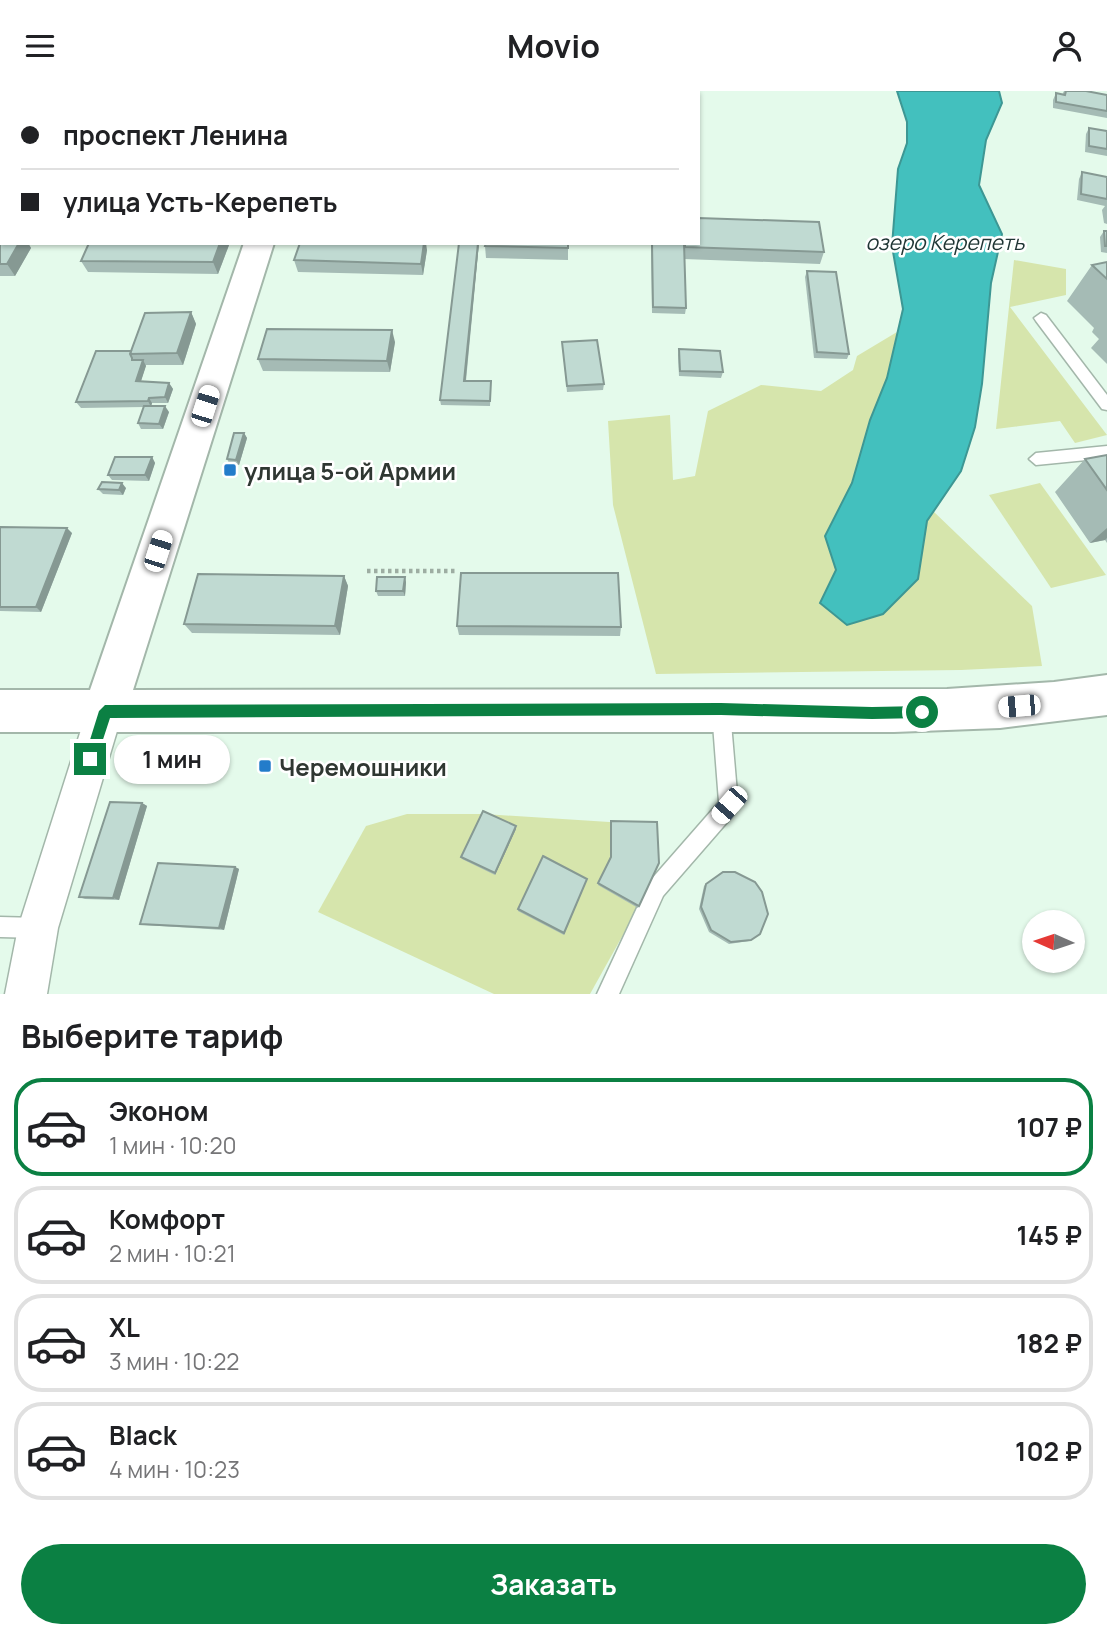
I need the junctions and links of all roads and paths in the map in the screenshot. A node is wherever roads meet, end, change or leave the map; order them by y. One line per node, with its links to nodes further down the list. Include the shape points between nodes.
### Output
1 (257, 245): 11 (main road)
2 (1041, 319): 3 (lane)
3 (1107, 405)
4 (1107, 453): 5 (lane)
5 (1036, 459)
6 (367, 571): 7 (path)
7 (458, 571)
8 (1107, 695): 9 (main road, via 971,711)
9 (721, 709): 11 (main road); 14 (lane, via 729,805 656,889)
10 (0, 711): 11 (main road)
11 (105, 711): 12 (street)
12 (19, 928): 13 (street)
13 (26, 994)
14 (608, 994)

